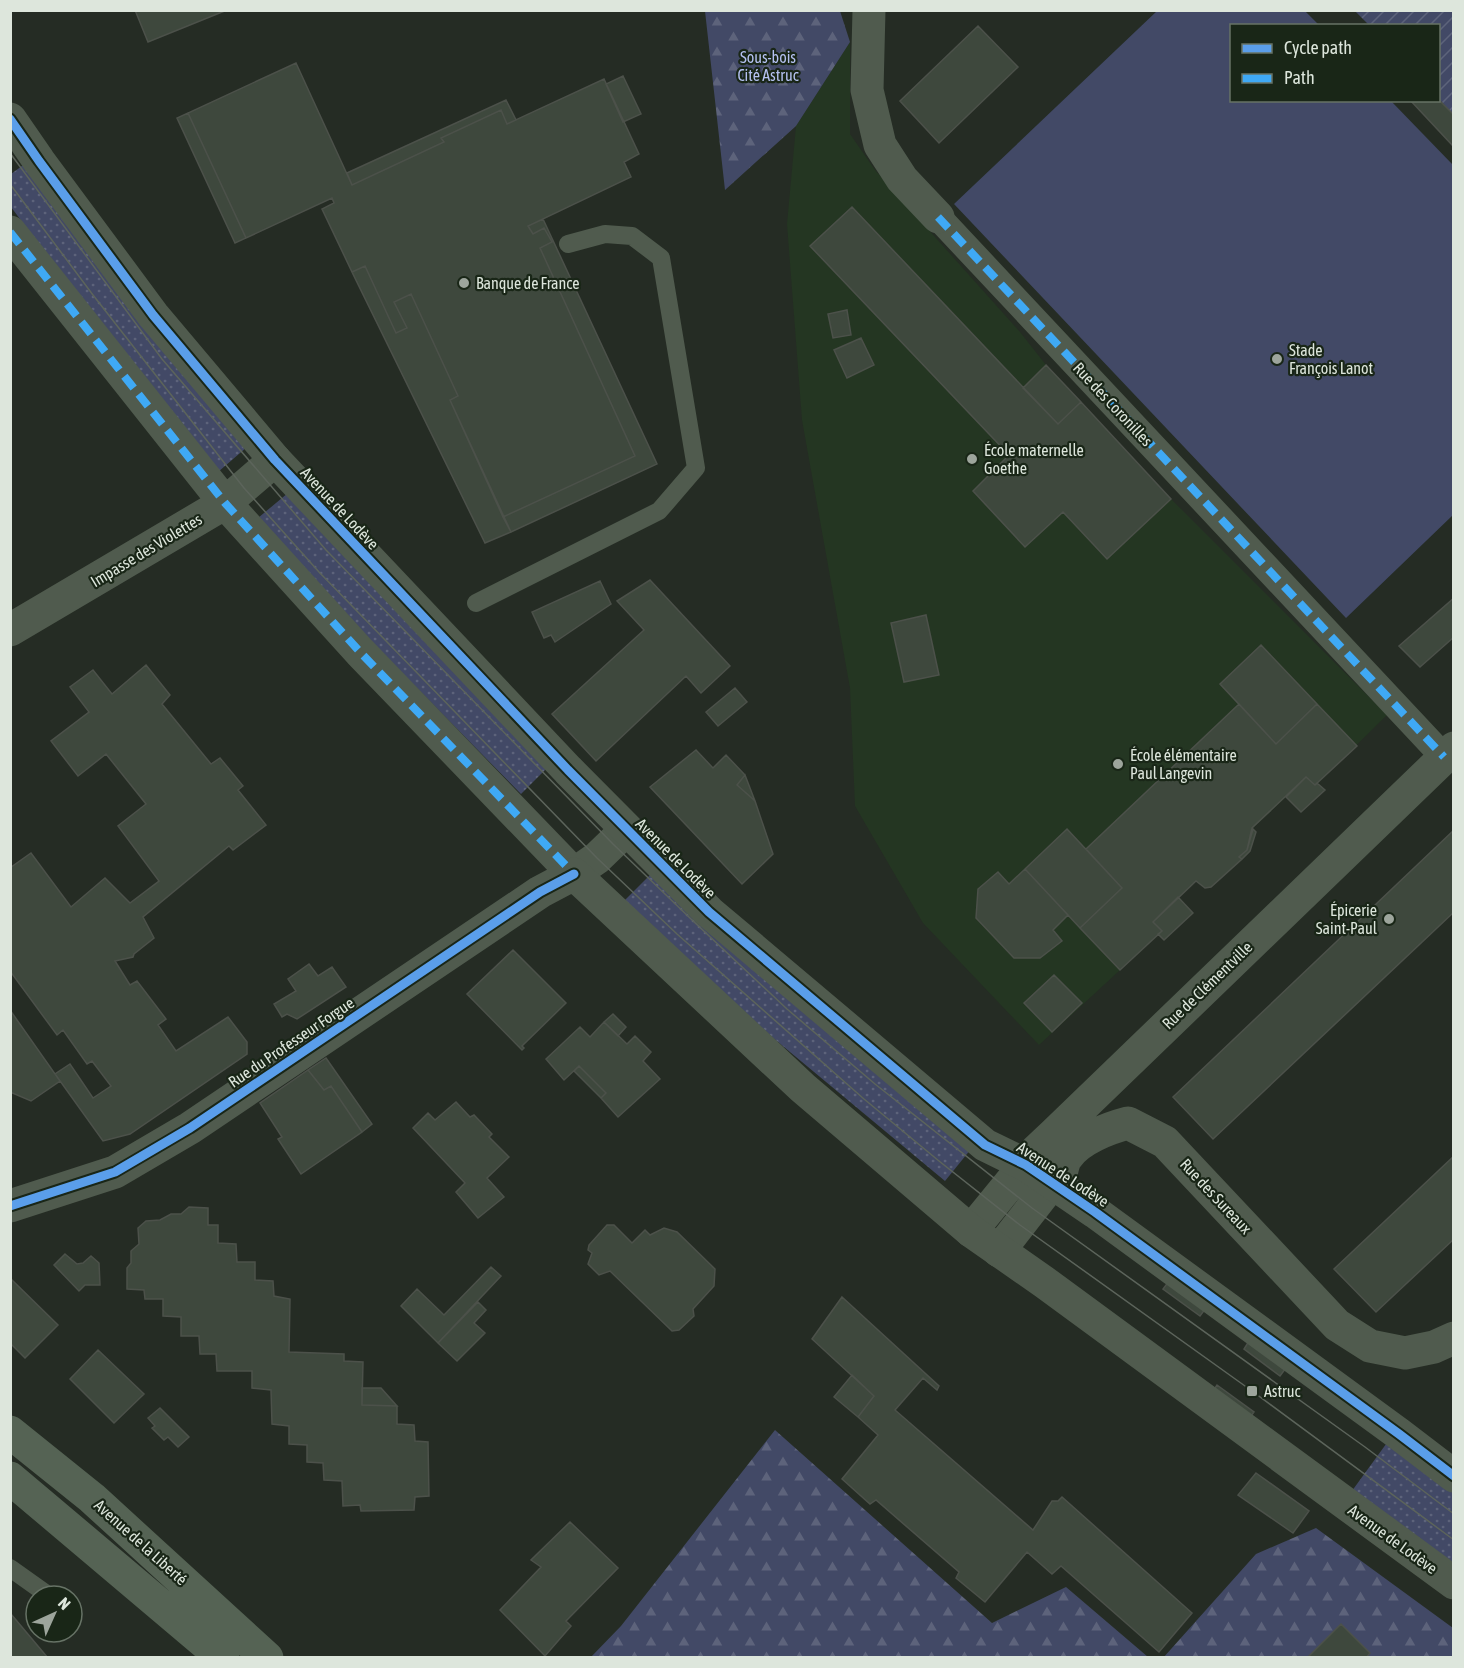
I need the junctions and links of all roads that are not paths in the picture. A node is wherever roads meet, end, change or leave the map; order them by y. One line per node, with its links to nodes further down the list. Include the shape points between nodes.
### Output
1 (869, 10): 3 (street, Rue des Coronilles, via 867,90 880,145 902,179)
2 (10, 119): 6 (street, Avenue de Lodève, via 153,315)
3 (938, 217): 10 (street, Rue des Coronilles)
4 (10, 232): 7 (street, Avenue de Lodève)
5 (568, 244): 8 (lane, via 604,234 632,236 661,258 696,468 659,511)
6 (275, 460): 7 (street, Impasse des Violettes); 11 (street, Avenue de Lodève)
7 (225, 503): 9 (street, Impasse des Violettes); 12 (street, Avenue de Lodève, via 360,652)
8 (476, 603)
9 (10, 630)
10 (1450, 757): 13 (street, Rue de Clémentville, via 1063,1125)
11 (626, 830): 12 (street, Rue du Professeur Forgue); 13 (street, Avenue de Lodève, via 709,912 878,1056 985,1145)
12 (574, 874): 14 (street, Rue du Professeur Forgue, via 540,892 190,1128 115,1172); 15 (street, Avenue de Lodève, via 803,1088)
13 (1039, 1174): 15 (street, Rue de Clémentville); 16 (street, Rue des Sureaux); 17 (street, Rue des Sureaux, via 1062,1170 1066,1157 1082,1144 1106,1129 1128,1123 1165,1142 1337,1325 1370,1346 1405,1353); 19 (street, Avenue de Lodève)
14 (10, 1206)
15 (971, 1231): 16 (street, Avenue de Lodève)
16 (999, 1251): 22 (street, Avenue de Lodève)
17 (1454, 1338)
18 (10, 1432): 25 (main road, Avenue de la Liberté, via 92,1498)
19 (1454, 1476)
20 (15, 1490): 24 (main road, Avenue de la Liberté)
21 (10, 1568): 23 (lane)
22 (1454, 1583)
23 (33, 1584)
24 (223, 1658)
25 (267, 1658)

